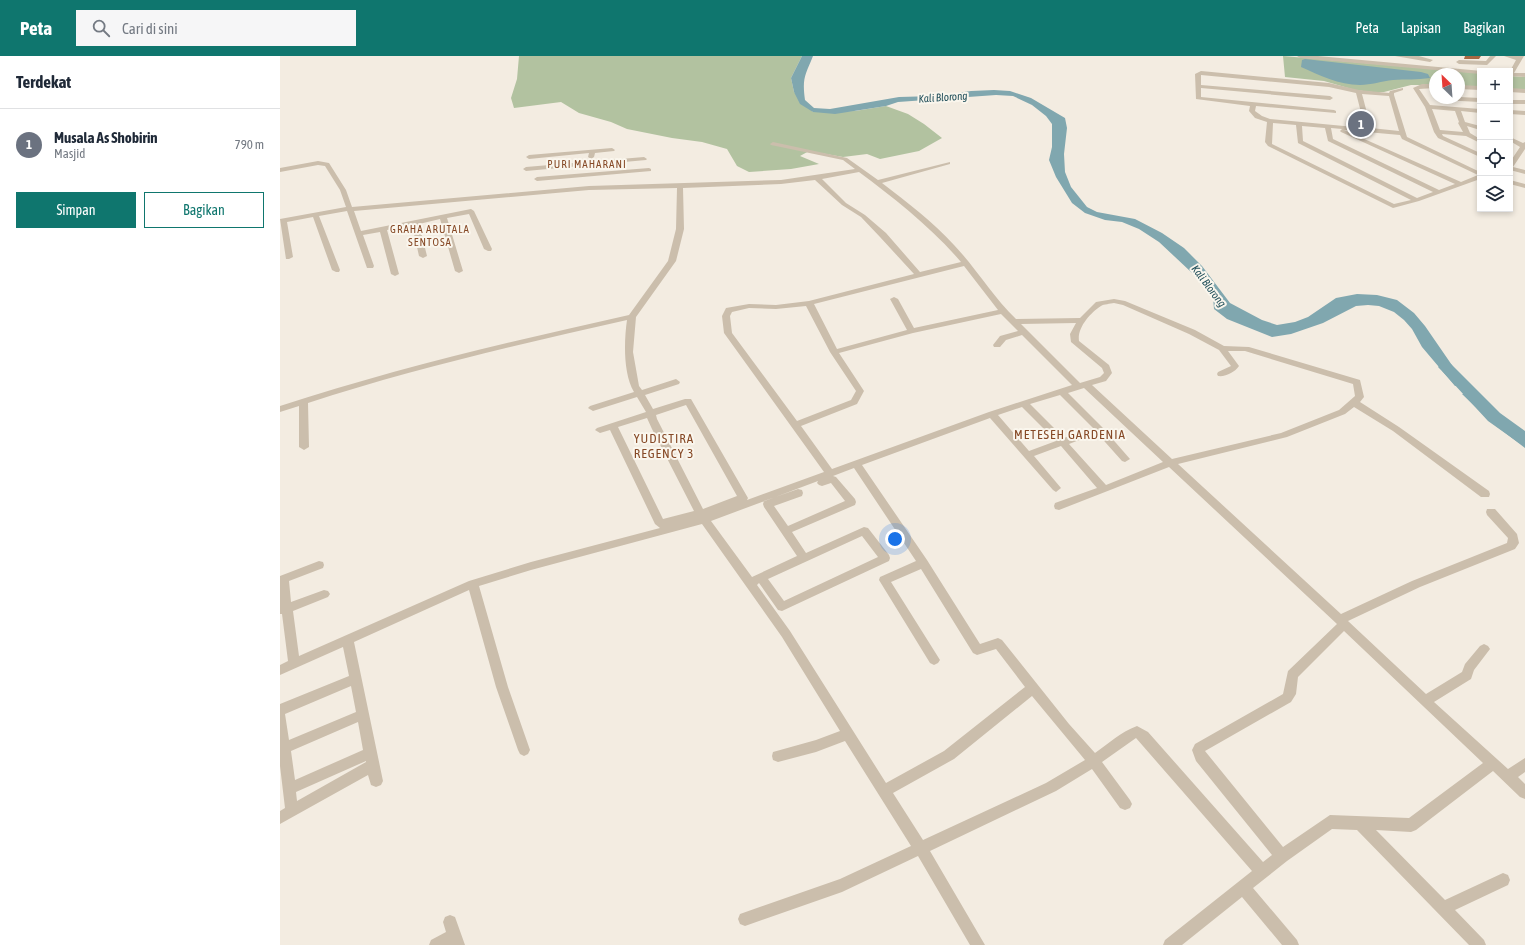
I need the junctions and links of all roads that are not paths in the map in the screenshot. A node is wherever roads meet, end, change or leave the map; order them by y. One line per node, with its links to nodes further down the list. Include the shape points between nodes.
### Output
1 (1300, 56): 9 (street)
2 (1371, 56): 12 (street)
3 (1398, 56): 4 (street)
4 (1412, 56): 10 (street)
5 (1463, 56): 11 (street)
6 (1493, 56): 11 (street, via 1487,63)
7 (1507, 56): 8 (street)
8 (1520, 57): 16 (street)
9 (1347, 58): 12 (street)
10 (1431, 58): 13 (street)
11 (1459, 62): 15 (street)
12 (1372, 63): 13 (street)
13 (1425, 67): 14 (street)
14 (1435, 68)
15 (1455, 68)
16 (1513, 69)
17 (1465, 71): 18 (street)
18 (1477, 72)
19 (1513, 74): 20 (street)
20 (1525, 75)
21 (1329, 85): 22 (street, via 1201,73 1198,74); 29 (street); 33 (street)
22 (1198, 86): 33 (street); 38 (street, via 1200,99)
23 (1429, 86): 31 (street, via 1416,88)
24 (1465, 87): 25 (street)
25 (1477, 88)
26 (1401, 89): 30 (street, via 1392,92)
27 (1513, 90): 28 (street); 36 (street)
28 (1525, 91)
29 (1359, 92): 30 (street); 51 (street)
30 (1391, 96): 53 (street)
31 (1421, 97): 32 (street); 39 (street)
32 (1428, 97)
33 (1330, 98): 42 (street)
34 (1465, 99): 35 (street)
35 (1477, 100)
36 (1525, 101): 37 (street)
37 (1513, 102)
38 (1253, 104): 42 (street); 45 (street, via 1254,114)
39 (1428, 107): 40 (street); 52 (street)
40 (1457, 110): 41 (street); 46 (street)
41 (1477, 111)
42 (1334, 112): 50 (street)
43 (1513, 112): 44 (street)
44 (1525, 113)
45 (1270, 121): 47 (street); 73 (street, via 1268,142)
46 (1461, 123): 49 (street); 54 (street)
47 (1298, 124): 48 (street); 65 (street, via 1300,142)
48 (1328, 126): 50 (street); 62 (street, via 1329,139)
49 (1477, 127)
50 (1336, 128): 51 (street); 91 (street)
51 (1369, 130): 53 (street)
52 (1438, 132): 54 (street); 59 (street, via 1441,138)
53 (1402, 133): 84 (street, via 1406,140)
54 (1468, 135): 57 (street); 59 (street)
55 (1513, 135): 56 (street)
56 (1525, 138)
57 (1478, 140)
58 (1512, 140): 61 (street)
59 (1449, 142): 67 (street)
60 (773, 144): 82 (street, via 845,159)
61 (1524, 145): 71 (street)
62 (1341, 146): 65 (street); 97 (street)
63 (612, 150): 64 (street)
64 (592, 151): 69 (street); 75 (street)
65 (1320, 152): 66 (street); 98 (street)
66 (1312, 154)
67 (1477, 154)
68 (1513, 155): 71 (street)
69 (529, 157)
70 (1305, 157): 73 (street)
71 (1518, 157): 74 (street); 77 (street)
72 (644, 159): 75 (street)
73 (1297, 159): 98 (street, via 1390,206)
74 (1525, 159)
75 (591, 163): 78 (street); 85 (street)
76 (948, 163): 89 (street)
77 (1513, 164)
78 (526, 169)
79 (1513, 169): 83 (street)
80 (280, 170): 99 (street, via 318,163 327,164 343,190)
81 (649, 170): 85 (street)
82 (860, 170): 86 (street); 89 (street)
83 (1525, 172)
84 (1477, 173)
85 (590, 175): 87 (street); 94 (street)
86 (817, 178): 92 (street); 114 (street, via 844,204 863,216 883,235)
87 (537, 179)
88 (1477, 179): 91 (street)
89 (876, 182): 109 (street, via 929,225)
90 (1513, 183): 93 (street)
91 (1460, 184): 97 (street)
92 (680, 186): 95 (street); 118 (street, via 680,229 672,261)
93 (1525, 186)
94 (588, 187): 95 (street, via 652,181 658,183); 96 (street)
95 (658, 187): 99 (street, via 589,188)
96 (548, 190)
97 (1438, 192): 98 (street)
98 (1416, 200)
99 (349, 209): 100 (street); 105 (street)
100 (315, 214): 102 (street); 111 (street)
101 (443, 217): 103 (street); 106 (street, via 471,211); 112 (street)
102 (281, 221): 108 (street)
103 (415, 223): 104 (street); 107 (street)
104 (383, 229): 105 (street); 113 (street)
105 (358, 234): 110 (street)
106 (488, 249)
107 (422, 256)
108 (289, 257)
109 (966, 264): 114 (street); 117 (street)
110 (370, 266)
111 (336, 270)
112 (459, 271)
113 (395, 274)
114 (918, 274): 116 (street)
115 (894, 299): 121 (street)
116 (808, 304): 125 (street); 138 (street, via 733,308 726,316 728,333)
117 (1003, 311): 120 (street); 121 (street)
118 (632, 317): 130 (street, via 629,352 635,386); 131 (street, via 485,350)
119 (1082, 320): 120 (street); 124 (street, via 1099,304 1125,303); 128 (street, via 1074,334 1075,342 1106,367 1108,373 1103,379)
120 (1013, 322): 122 (street)
121 (912, 330): 125 (street)
122 (1022, 332): 123 (street, via 1003,338); 128 (street)
123 (997, 345)
124 (1222, 348): 126 (street, via 1235,366); 133 (street, via 1246,349 1356,382 1360,397)
125 (834, 352): 138 (street, via 860,392 858,397 854,402)
126 (1221, 374)
127 (676, 382): 130 (street)
128 (1082, 385): 129 (street); 146 (street)
129 (1062, 392): 132 (street); 140 (street)
130 (640, 393): 134 (street); 136 (street)
131 (303, 401): 135 (street); 143 (street)
132 (1024, 403): 137 (street); 142 (street)
133 (1355, 403): 146 (street, via 1342,412 1284,435); 151 (street, via 1396,429)
134 (593, 408)
135 (280, 409)
136 (651, 413): 139 (street); 154 (street); 154 (street, via 688,401 743,498)
137 (992, 414): 144 (street); 147 (street)
138 (794, 425): 148 (street)
139 (613, 426): 141 (street); 154 (street, via 660,524)
140 (1099, 429): 142 (street); 145 (street)
141 (600, 430)
142 (1062, 442): 144 (street); 150 (street)
143 (304, 447)
144 (1028, 455): 149 (street)
145 (1125, 459)
146 (1170, 463): 150 (street); 165 (street)
147 (857, 464): 148 (street); 157 (street)
148 (830, 473): 154 (street)
149 (1056, 488)
150 (1104, 489): 152 (street)
151 (1485, 494)
152 (1059, 506)
153 (1491, 512): 165 (street, via 1513,537 1514,543 1511,546 1416,584)
154 (704, 515): 161 (street); 162 (street)
155 (786, 531): 155 (street, via 768,504 833,479 851,502); 156 (street)
156 (804, 558): 159 (street); 159 (street, via 864,531 885,558 782,608)
157 (923, 563): 168 (street, via 884,580); 172 (street, via 977,650 998,643)
158 (319, 565): 160 (street)
159 (761, 577): 161 (street)
160 (281, 579): 164 (street)
161 (750, 583): 177 (street, via 786,634)
162 (473, 584): 166 (street); 179 (street, via 502,687)
163 (324, 594): 164 (street)
164 (283, 609): 169 (street)
165 (1342, 622): 173 (street); 195 (street, via 1292,675 1290,694 1287,698 1198,750)
166 (348, 641): 169 (street); 171 (street)
167 (1484, 649): 173 (street, via 1469,668 1467,675)
168 (934, 660)
169 (294, 664): 170 (street)
170 (280, 670)
171 (354, 679): 174 (street); 175 (street)
172 (1033, 688): 182 (street); 188 (street, via 949,755)
173 (1425, 701): 183 (street)
174 (280, 710)
175 (362, 715): 178 (street); 181 (street)
176 (280, 716): 178 (street)
177 (848, 734): 180 (street); 188 (street)
178 (284, 748): 187 (street)
179 (524, 750)
180 (778, 756)
181 (371, 759): 186 (street); 187 (street); 191 (street)
182 (1094, 761): 190 (street); 194 (street, via 1051,787); 196 (street, via 1128,736 1137,732 1144,736)
183 (1493, 763): 185 (street); 193 (street, via 1411,825)
184 (1525, 764): 185 (street)
185 (1508, 777): 189 (street)
186 (376, 781)
187 (290, 788): 191 (street)
188 (884, 791): 194 (street)
189 (1525, 793)
190 (1125, 804)
191 (292, 810): 192 (street)
192 (280, 818)
193 (1360, 823): 195 (street, via 1330,822); 199 (street)
194 (920, 847): 200 (street, via 842,885); 203 (street)
195 (1282, 856): 196 (street)
196 (1262, 872): 198 (street)
197 (1503, 880): 199 (street)
198 (1244, 888): 204 (street); 205 (street)
199 (1444, 908): 206 (street)
200 (745, 919)
201 (454, 934): 202 (street)
202 (436, 945)
203 (978, 945)
204 (1170, 945)
205 (1292, 945)
206 (1479, 945)

